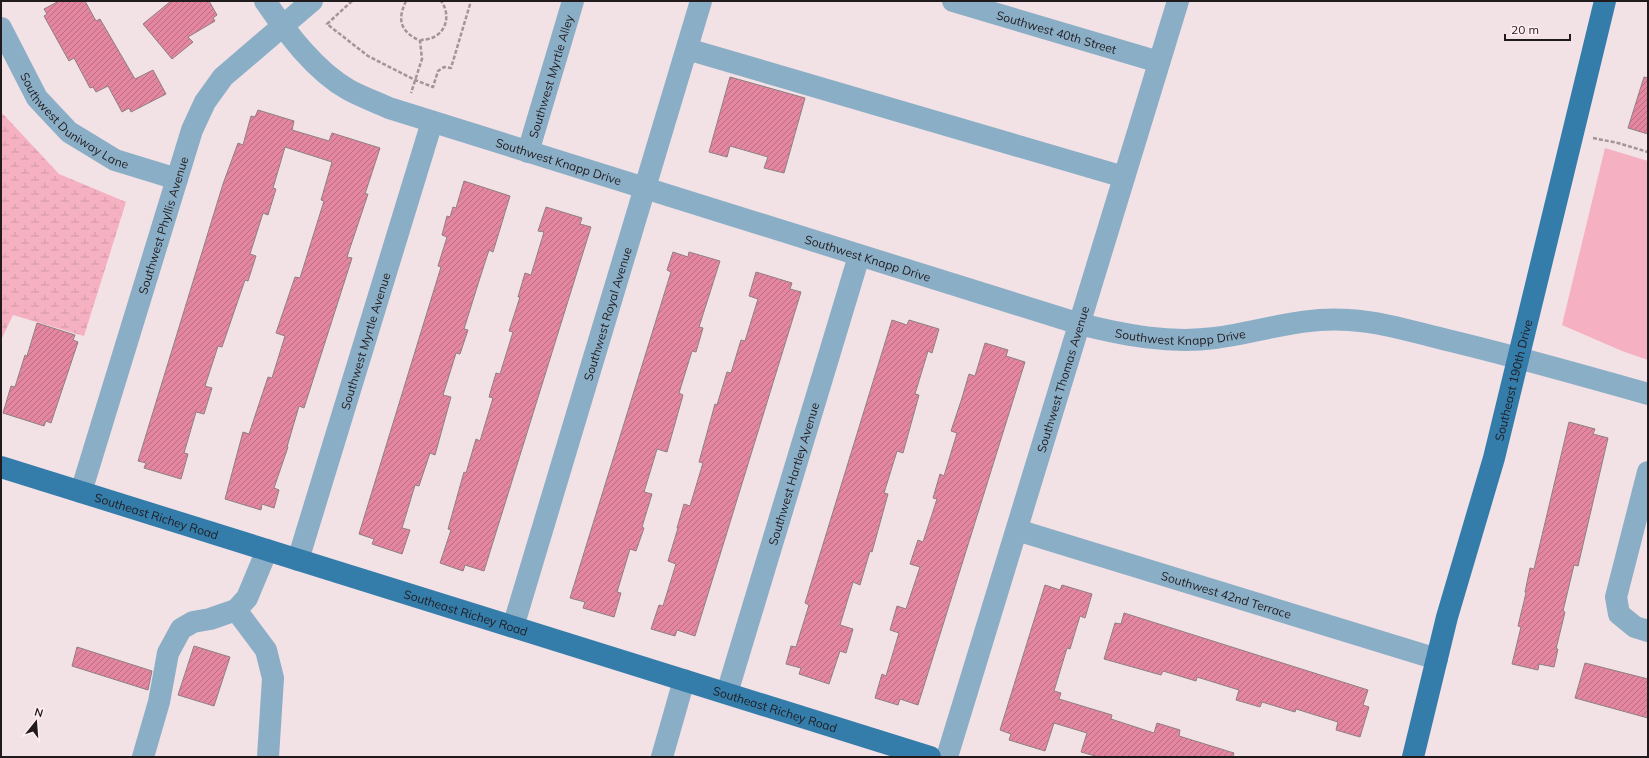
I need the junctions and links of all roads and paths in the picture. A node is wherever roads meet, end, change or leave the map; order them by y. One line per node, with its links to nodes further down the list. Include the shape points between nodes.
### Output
1 (265, 1): 12 (street, Southwest Knapp Drive)
2 (312, 1): 12 (street, Southwest Phyllis Avenue)
3 (352, 1): 17 (path, via 327,24 368,56)
4 (406, 1): 14 (path, via 400,16 402,27)
5 (441, 1): 14 (path, via 448,17 444,28 436,35)
6 (471, 1): 17 (path, via 451,68 438,71 433,87)
7 (573, 1): 21 (street, Southwest Myrtle Alley)
8 (701, 1): 15 (street, Southwest Royal Avenue)
9 (953, 1): 16 (street, Southwest 40th Street)
10 (1178, 1): 16 (street, Southwest Thomas Avenue)
11 (1605, 1): 20 (main road, Southeast 190th Drive)
12 (282, 25): 19 (street, Southwest Knapp Drive, via 314,63 348,90 389,108); 24 (street, Southwest Phyllis Avenue, via 223,76 205,102 192,130)
13 (1, 28): 24 (street, Southwest Duniway Lane, via 37,98 69,132 115,160)
14 (420, 41): 17 (path, via 422,59)
15 (687, 49): 23 (street); 25 (street, Southwest Royal Avenue)
16 (1159, 62): 23 (street, Southwest Thomas Avenue)
17 (415, 80): 18 (path)
18 (411, 94)
19 (432, 122): 21 (street, Southwest Knapp Drive); 36 (street, Southwest Myrtle Avenue)
20 (1573, 134): 22 (path); 28 (main road, Southeast 190th Drive)
21 (528, 152): 25 (street, Southwest Knapp Drive)
22 (1648, 152)
23 (1124, 178): 27 (street, Southwest Thomas Avenue)
24 (177, 179): 32 (street, Southwest Phyllis Avenue)
25 (646, 189): 26 (street, Southwest Knapp Drive); 38 (street, Southwest Royal Avenue)
26 (859, 256): 27 (street, Southwest Knapp Drive); 42 (street, Southwest Hartley Avenue)
27 (1080, 324): 28 (street, Southwest Knapp Drive, via 1122,334 1180,340 1213,338 1307,320 1350,320 1393,327); 34 (street, Southwest Thomas Avenue)
28 (1519, 358): 29 (street, Southwest Knapp Drive); 40 (main road, Southeast 190th Drive, via 1494,458 1446,617)
29 (1648, 394)
30 (1, 467): 32 (main road, Southeast Richey Road)
31 (1648, 472): 33 (street)
32 (81, 492): 35 (main road, Southeast Richey Road)
33 (1642, 520): 39 (street, via 1616,597 1619,614 1635,628)
34 (1017, 530): 40 (street, Southwest 42nd Terrace); 47 (street, Southwest Thomas Avenue)
35 (267, 550): 36 (main road, Southeast Richey Road); 37 (street, via 248,598)
36 (298, 560): 38 (main road, Southeast Richey Road)
37 (236, 610): 43 (street, via 193,622 180,629 168,653 159,702); 44 (street, via 266,650 273,678)
38 (513, 627): 41 (main road, Southeast Richey Road)
39 (1648, 631)
40 (1436, 660): 48 (main road, Southeast 190th Drive)
41 (684, 680): 42 (main road, Southeast Richey Road); 45 (street)
42 (727, 693): 46 (main road, Southeast Richey Road)
43 (143, 757)
44 (268, 757)
45 (662, 757)
46 (930, 757)
47 (947, 757)
48 (1412, 757)

